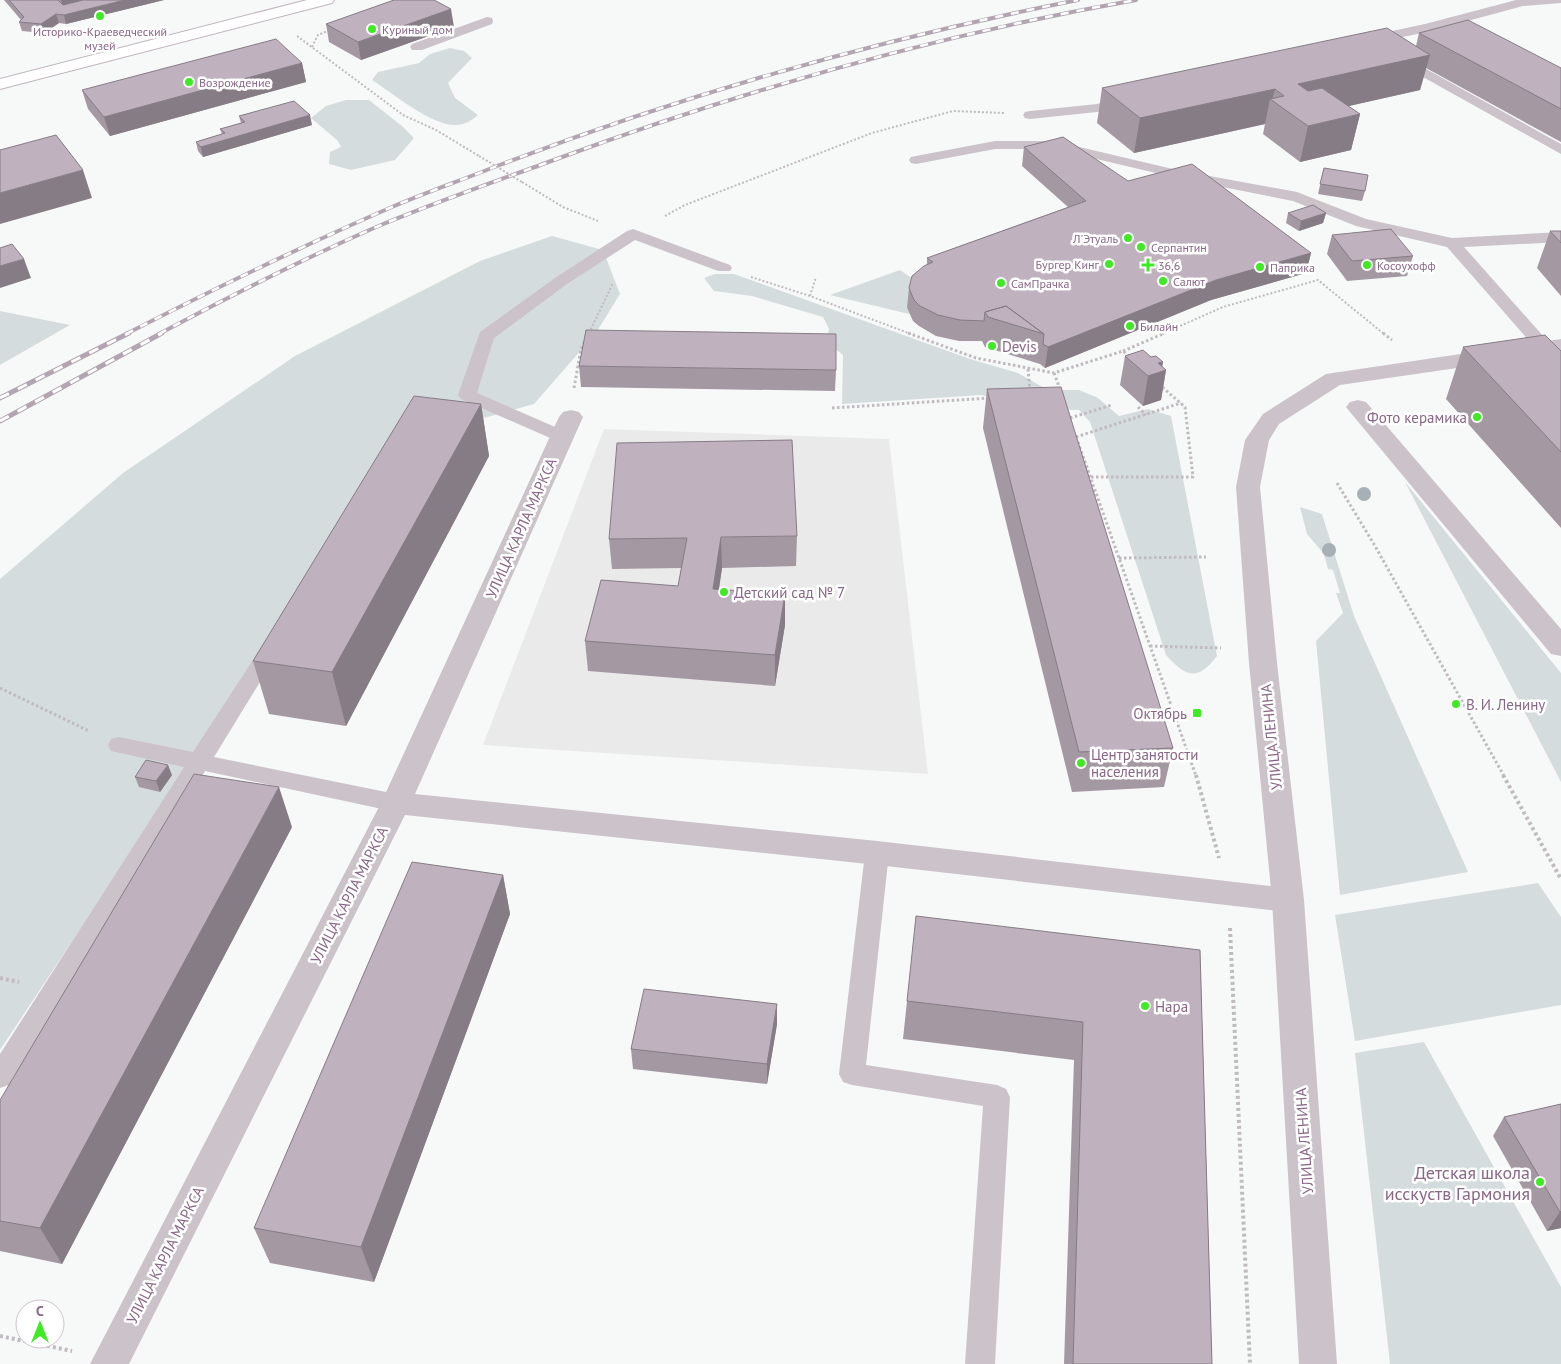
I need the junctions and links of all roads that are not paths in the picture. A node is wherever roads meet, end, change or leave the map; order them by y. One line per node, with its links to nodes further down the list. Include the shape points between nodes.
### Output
1 (326, 0): 5 (main road)
2 (1558, 0): 8 (lane, via 1523,2 1363,42)
3 (487, 21): 4 (lane)
4 (417, 47)
5 (0, 84)
6 (1136, 99): 7 (lane, via 1097,108)
7 (1030, 115)
8 (1561, 150)
9 (916, 160): 11 (lane, via 995,145 1054,145 1177,174 1297,197 1361,223)
10 (1561, 238): 11 (lane)
11 (1452, 243): 13 (lane)
12 (724, 268): 15 (lane, via 627,238 486,336 467,395)
13 (1552, 347): 22 (street, УЛИЦА ЛЕНИНА, via 1334,379 1272,419 1257,440 1248,487 1262,664)
14 (1358, 408): 17 (street)
15 (570, 415): 20 (street, УЛИЦА КАРЛА МАРКСА)
16 (284, 627): 19 (lane)
17 (1561, 647)
18 (119, 745): 19 (lane)
19 (198, 762): 20 (lane); 23 (lane)
20 (396, 803): 21 (street); 24 (street, УЛИЦА КАРЛА МАРКСА)
21 (877, 853): 22 (street); 25 (lane, via 852,1074 997,1097)
22 (1288, 900): 26 (street, УЛИЦА ЛЕНИНА)
23 (0, 1077)
24 (111, 1361)
25 (980, 1364)
26 (1318, 1364)

